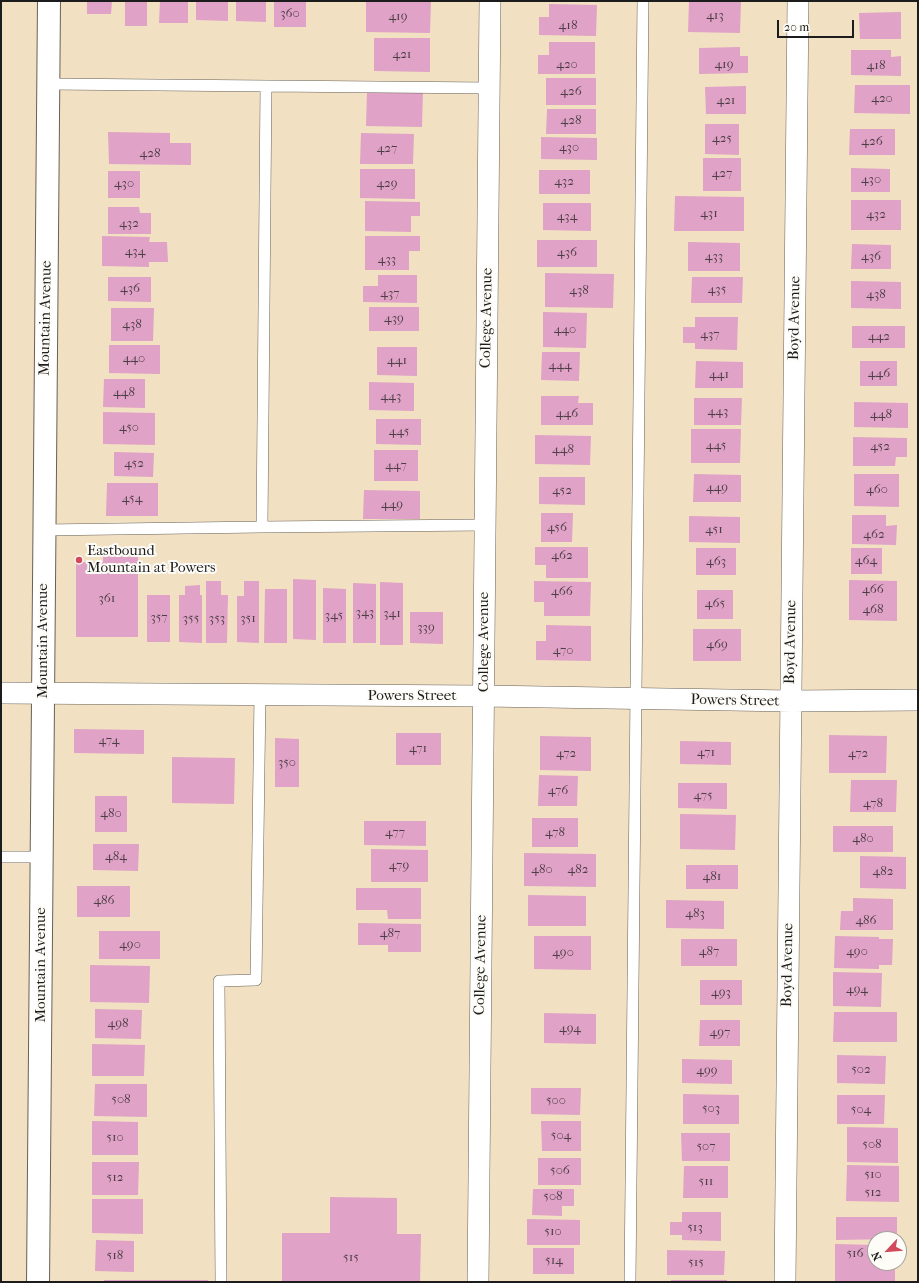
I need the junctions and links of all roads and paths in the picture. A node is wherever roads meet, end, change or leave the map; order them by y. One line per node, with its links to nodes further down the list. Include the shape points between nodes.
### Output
1 (49, 1): 5 (main road, Mountain Avenue)
2 (490, 1): 7 (street, College Avenue)
3 (643, 1): 15 (lane)
4 (798, 1): 17 (street, Boyd Avenue)
5 (48, 84): 6 (lane); 10 (main road, Mountain Avenue)
6 (266, 86): 7 (lane); 9 (lane)
7 (490, 88): 8 (street, College Avenue)
8 (485, 526): 9 (lane); 14 (street, College Avenue)
9 (262, 527): 10 (lane)
10 (44, 530): 12 (main road, Mountain Avenue)
11 (1, 693): 12 (street, Powers Street)
12 (43, 694): 13 (street, Powers Street); 19 (main road, Mountain Avenue)
13 (260, 695): 14 (street, Powers Street); 21 (lane, via 256,980 219,981)
14 (484, 696): 15 (street, Powers Street); 22 (street, College Avenue)
15 (636, 699): 17 (street, Powers Street); 23 (lane)
16 (918, 700): 17 (street, Powers Street)
17 (790, 701): 24 (street, Boyd Avenue)
18 (1, 856): 19 (lane)
19 (42, 857): 20 (main road, Mountain Avenue)
20 (38, 1282)
21 (220, 1282)
22 (478, 1282)
23 (630, 1282)
24 (785, 1282)

